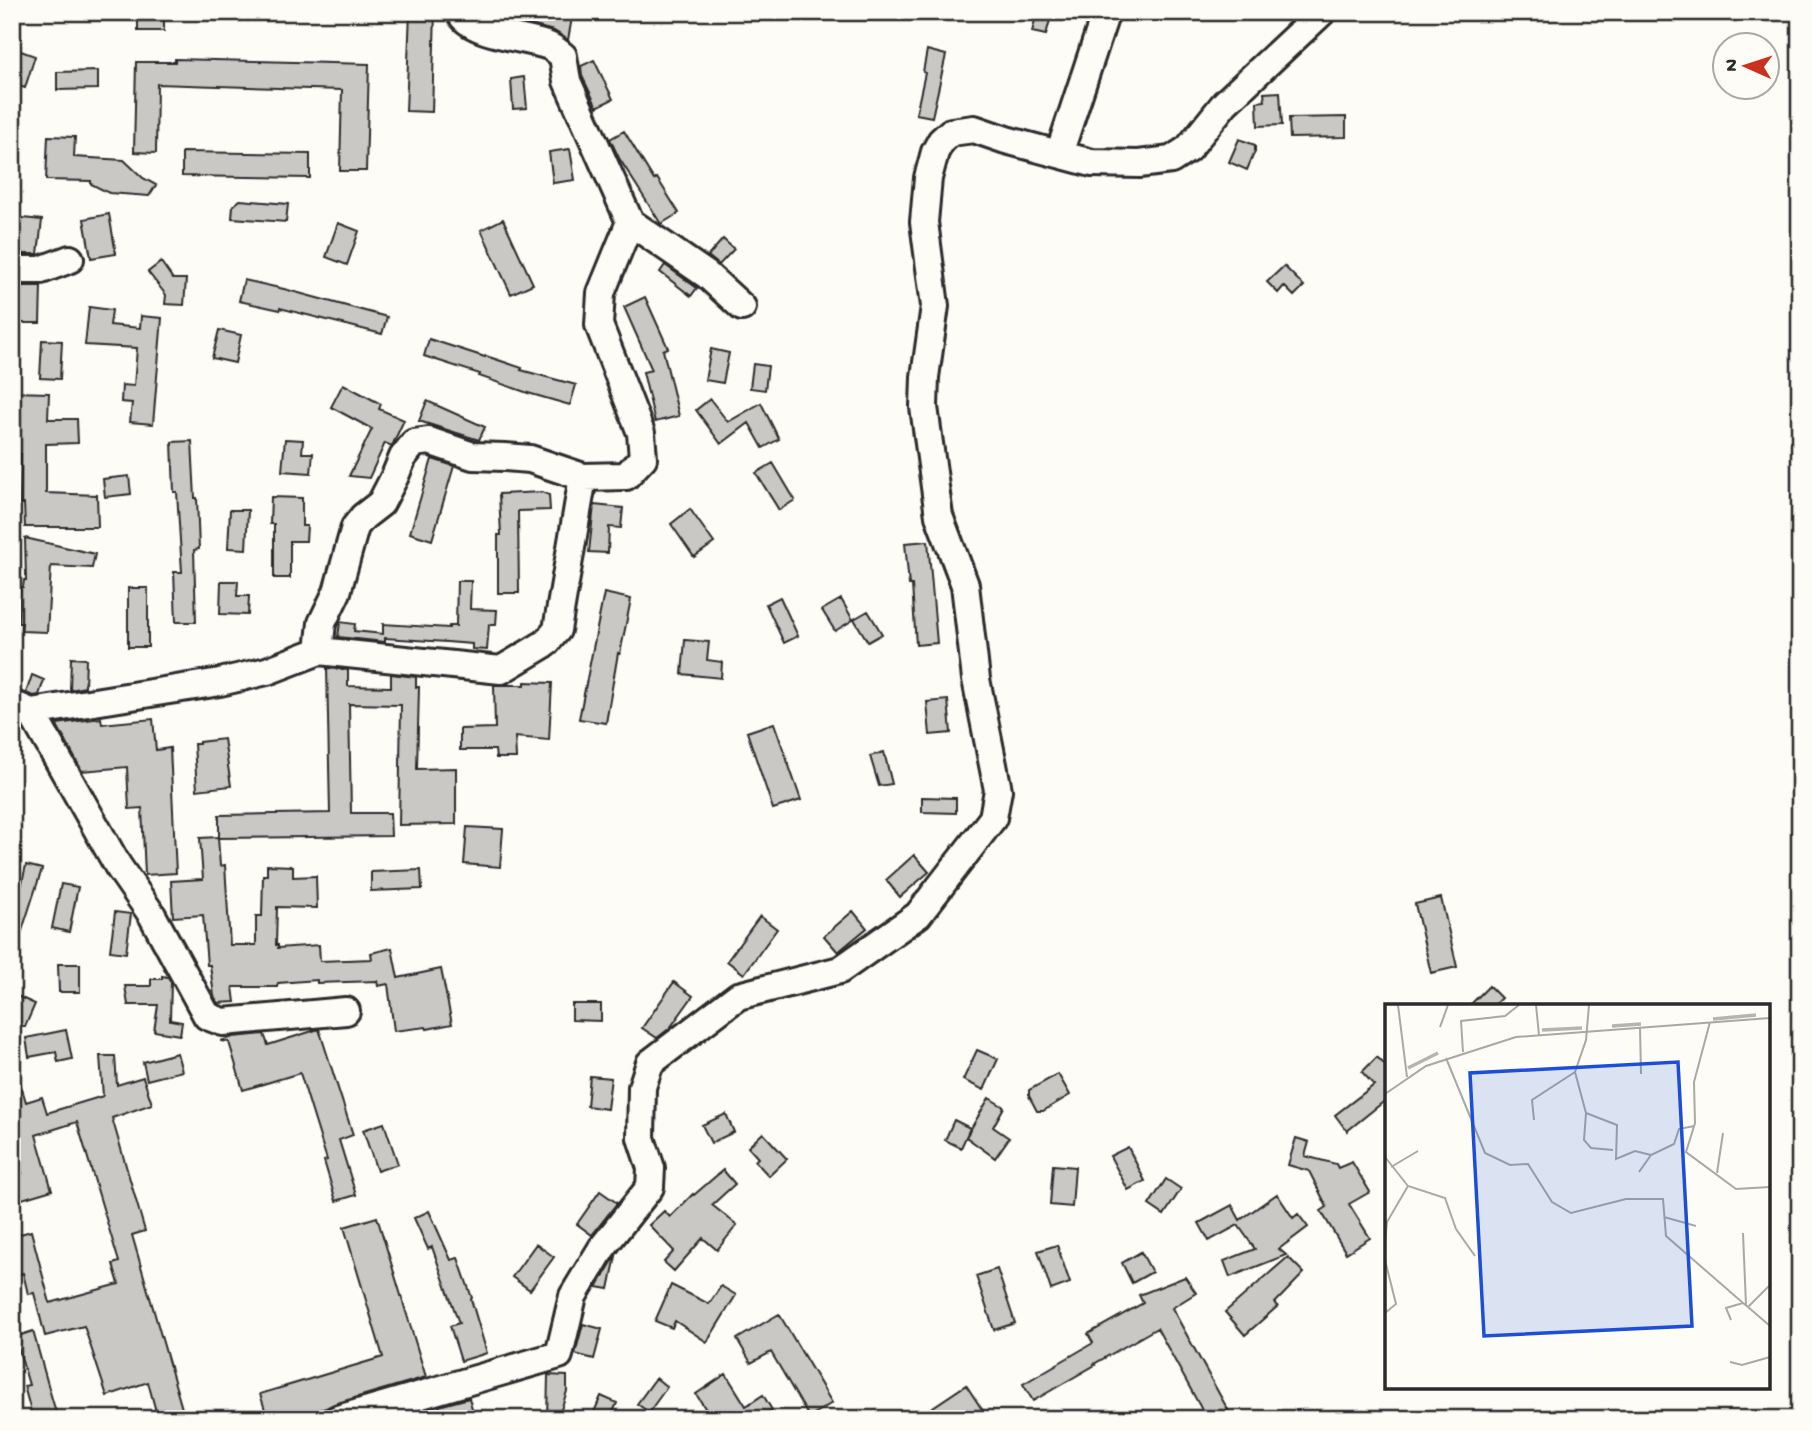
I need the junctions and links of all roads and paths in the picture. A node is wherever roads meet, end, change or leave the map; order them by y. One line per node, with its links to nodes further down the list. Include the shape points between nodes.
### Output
1 (460, 12): 5 (street, via 477,28 550,47 563,56 567,81)
2 (1106, 12): 4 (street)
3 (1322, 12): 4 (street, via 1225,103 1188,149 1171,160 1092,163)
4 (1059, 154): 13 (street, via 974,129 951,132 935,152 928,178 924,222 934,306 924,407 939,516 965,585 976,679 998,790 993,818 918,915 840,970 738,996 650,1063 642,1087 641,1125 651,1168 650,1187 602,1248 573,1296 559,1355)
5 (630, 222): 8 (street, via 707,275); 9 (street, via 601,293 599,325 641,433 643,458 626,476)
6 (70, 259): 7 (street, via 41,270)
7 (12, 270)
8 (742, 307)
9 (583, 477): 10 (street, via 557,630 546,643 501,670); 10 (street, via 530,459 473,456 429,441 414,443 381,503 355,527 337,592 322,623)
10 (318, 651): 11 (street, via 267,671 220,682)
11 (21, 708): 12 (street, via 152,915 207,1016 223,1022)
12 (346, 1011)
13 (338, 1419)

